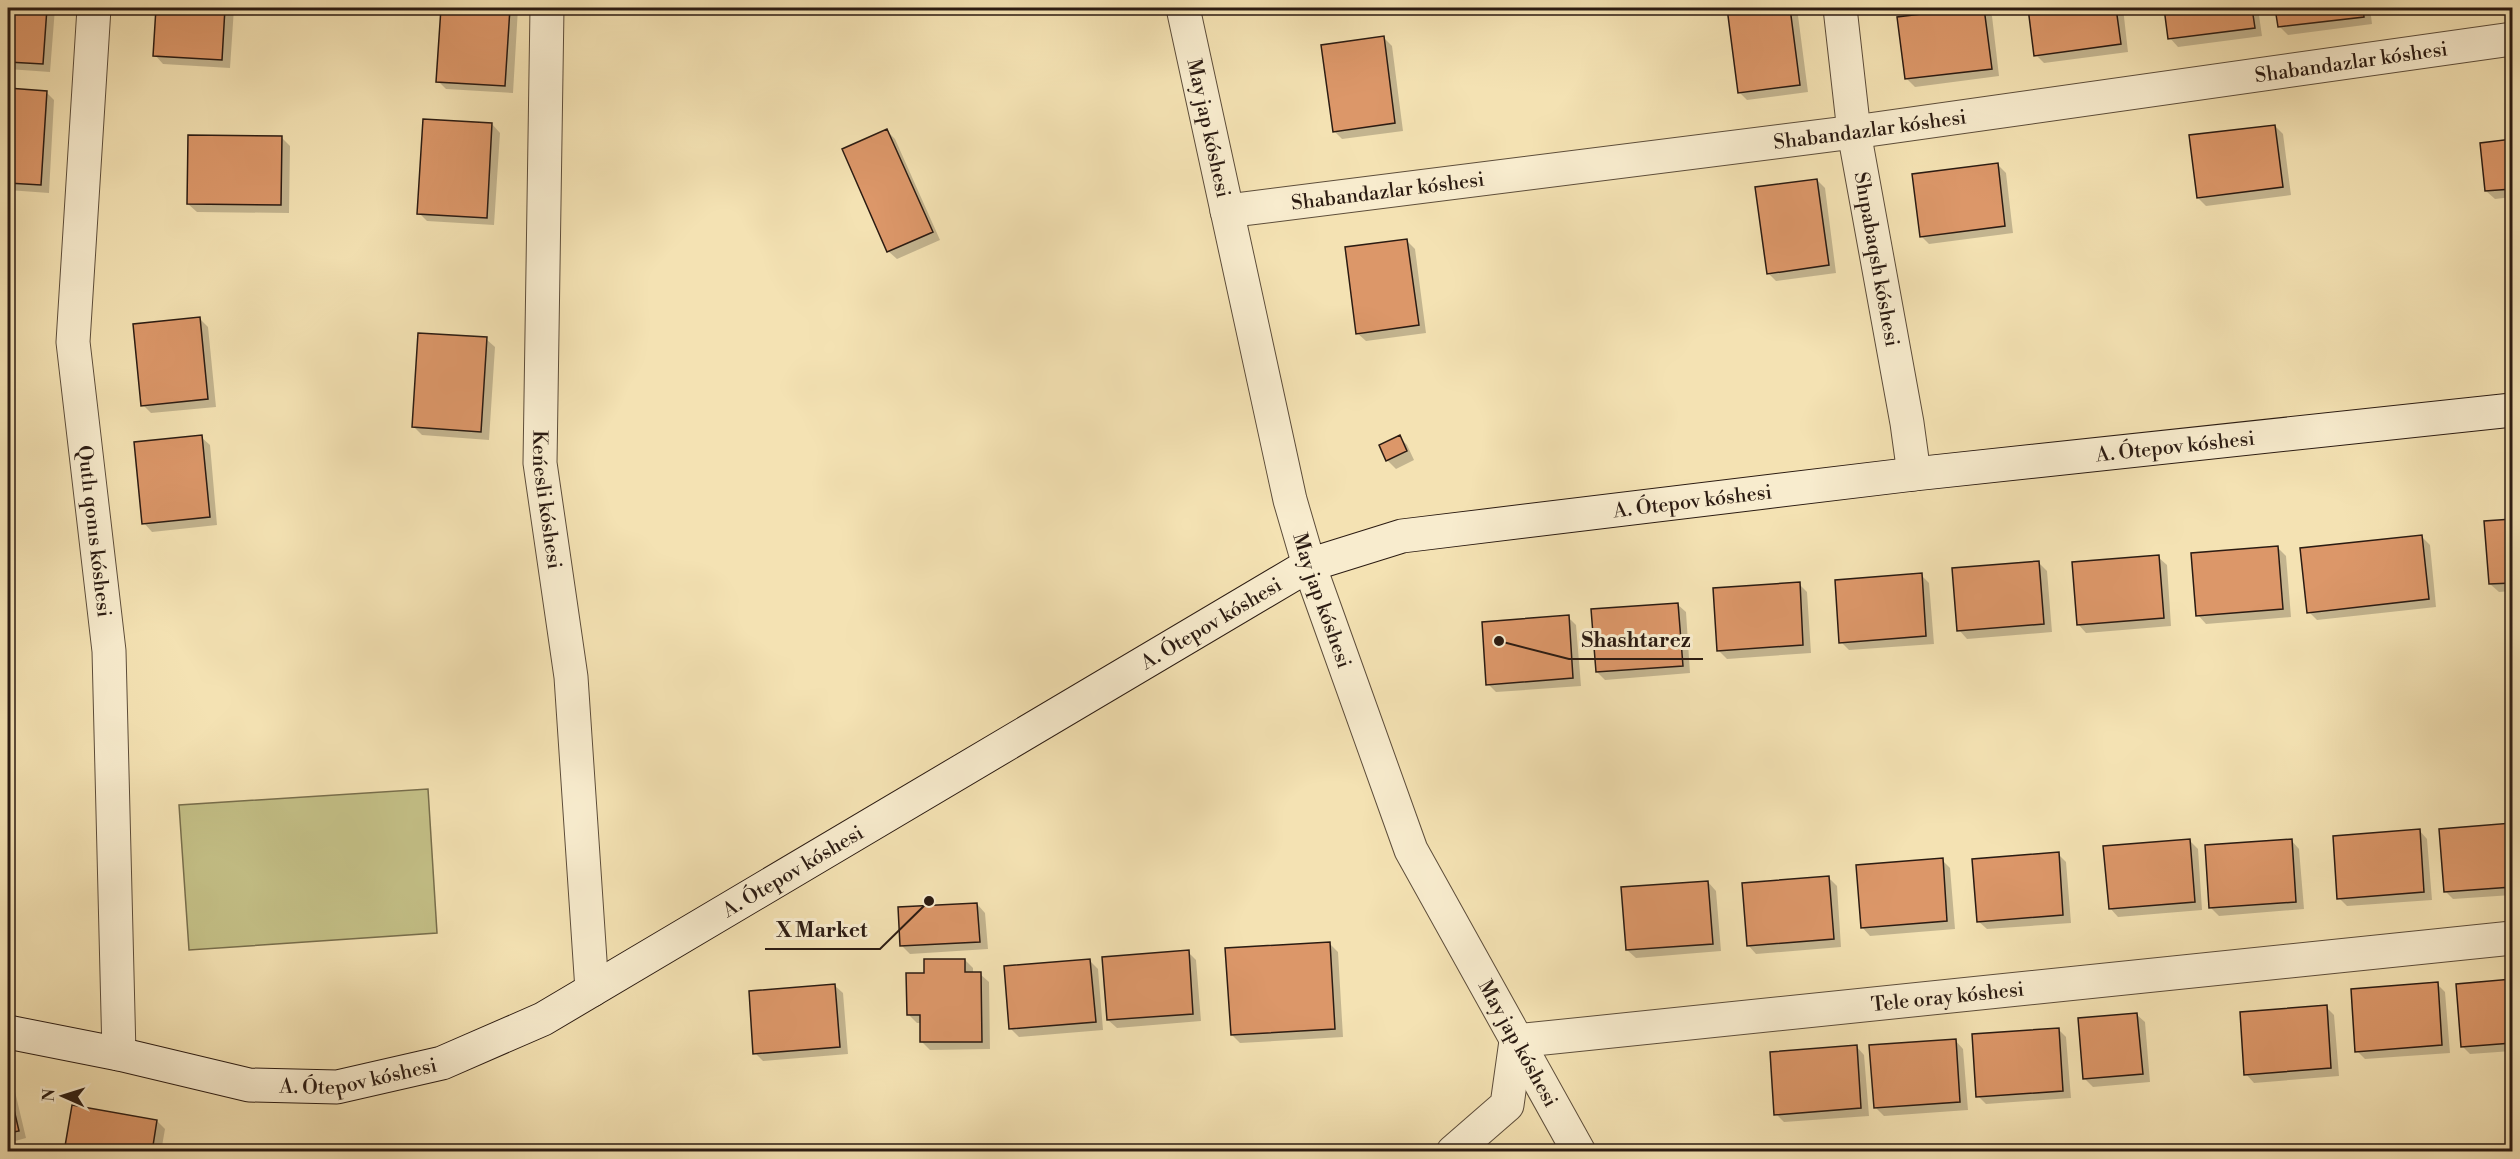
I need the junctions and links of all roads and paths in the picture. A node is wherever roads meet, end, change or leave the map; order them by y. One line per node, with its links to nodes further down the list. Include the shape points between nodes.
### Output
1 (94, 8): 15 (street, Qutlı qonıs kóshesi, via 72,342 109,651)
2 (547, 8): 12 (street, Keńesli kóshesi, via 540,463 571,677)
3 (1184, 8): 7 (street, May jap kóshesi)
4 (1840, 8): 6 (street, Shıpabaqsh kóshesi)
5 (2512, 39): 6 (street, Shabandazlar kóshesi)
6 (1854, 132): 7 (street, Shabandazlar kóshesi); 9 (street, Shıpabaqsh kóshesi)
7 (1227, 211): 10 (street, May jap kóshesi, via 1290,500)
8 (2512, 410): 9 (street, A. Ótepov kóshesi)
9 (1914, 474): 10 (street, A. Ótepov kóshesi, via 1402,536)
10 (1309, 565): 12 (street, A. Ótepov kóshesi); 14 (street, May jap kóshesi, via 1411,850)
11 (2512, 938): 14 (street, Tele oray kóshesi)
12 (592, 990): 15 (street, A. Ótepov kóshesi, via 543,1019 442,1064 337,1087 249,1085)
13 (8, 1032): 15 (street, A. Ótepov kóshesi)
14 (1516, 1041): 16 (street, via 1508,1105); 17 (street, May jap kóshesi)
15 (118, 1054)
16 (1453, 1152)
17 (1579, 1152)

